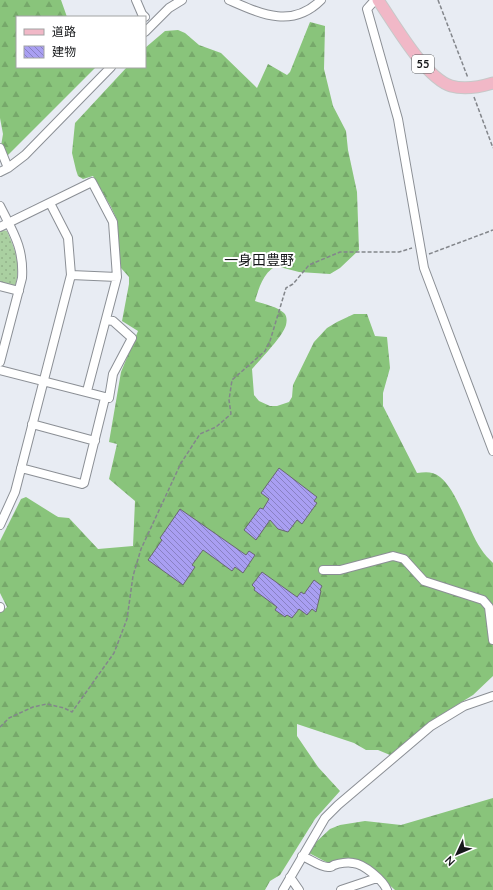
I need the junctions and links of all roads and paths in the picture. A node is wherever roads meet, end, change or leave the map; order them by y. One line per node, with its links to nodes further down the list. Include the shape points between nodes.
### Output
1 (136, 0): 8 (street)
2 (182, 0): 10 (street)
3 (229, 0): 4 (street, via 266,15 288,17 306,11)
4 (321, 0)
5 (375, 0): 24 (street, via 366,9 398,119)
6 (378, 0): 14 (main road, 55, via 411,49 431,73 450,86)
7 (438, 0): 14 (path)
8 (144, 16)
9 (146, 18): 10 (street)
10 (152, 24): 11 (street)
11 (146, 31)
12 (110, 68): 17 (street, via 25,155)
13 (493, 83): 14 (main road, 55)
14 (471, 88): 16 (path)
15 (0, 148): 17 (street)
16 (493, 148)
17 (8, 168): 18 (street)
18 (0, 172)
19 (50, 203): 21 (street); 26 (street, via 68,238); 27 (street, via 92,182 113,222)
20 (0, 206): 21 (street)
21 (9, 223): 22 (street); 29 (street, via 22,256)
22 (0, 227)
23 (493, 230): 25 (path)
24 (420, 246): 25 (street); 44 (path, via 399,252 340,252 309,265 293,284 286,288 265,351 232,380 229,400 231,414 216,427 200,434 170,486 141,549 133,576 127,619 114,653 72,712 47,704 32,707 9,718)
25 (422, 257): 38 (street)
26 (71, 275): 27 (street); 33 (street)
27 (117, 277): 30 (street)
28 (0, 286): 29 (street)
29 (19, 291): 31 (street)
30 (106, 320): 34 (street); 35 (street, via 113,321 132,338 114,374 109,398)
31 (0, 362)
32 (0, 370): 33 (street)
33 (44, 380): 34 (street); 36 (street)
34 (86, 391): 35 (street)
35 (106, 398): 37 (street)
36 (32, 424): 37 (street); 39 (street)
37 (94, 441): 39 (street, via 82,484)
38 (493, 451)
39 (21, 468): 40 (street, via 15,492)
40 (0, 526)
41 (323, 570): 42 (street, via 340,570 393,556 404,559 424,581 483,600 490,611)
42 (493, 640)
43 (493, 696): 45 (street, via 464,706 431,726 333,809)
44 (0, 727)
45 (302, 856): 46 (street); 47 (street, via 328,867 353,863 367,869)
46 (290, 877): 48 (street); 49 (street)
47 (377, 878): 50 (street); 51 (street)
48 (283, 890)
49 (299, 890)
50 (341, 890)
51 (387, 890)

